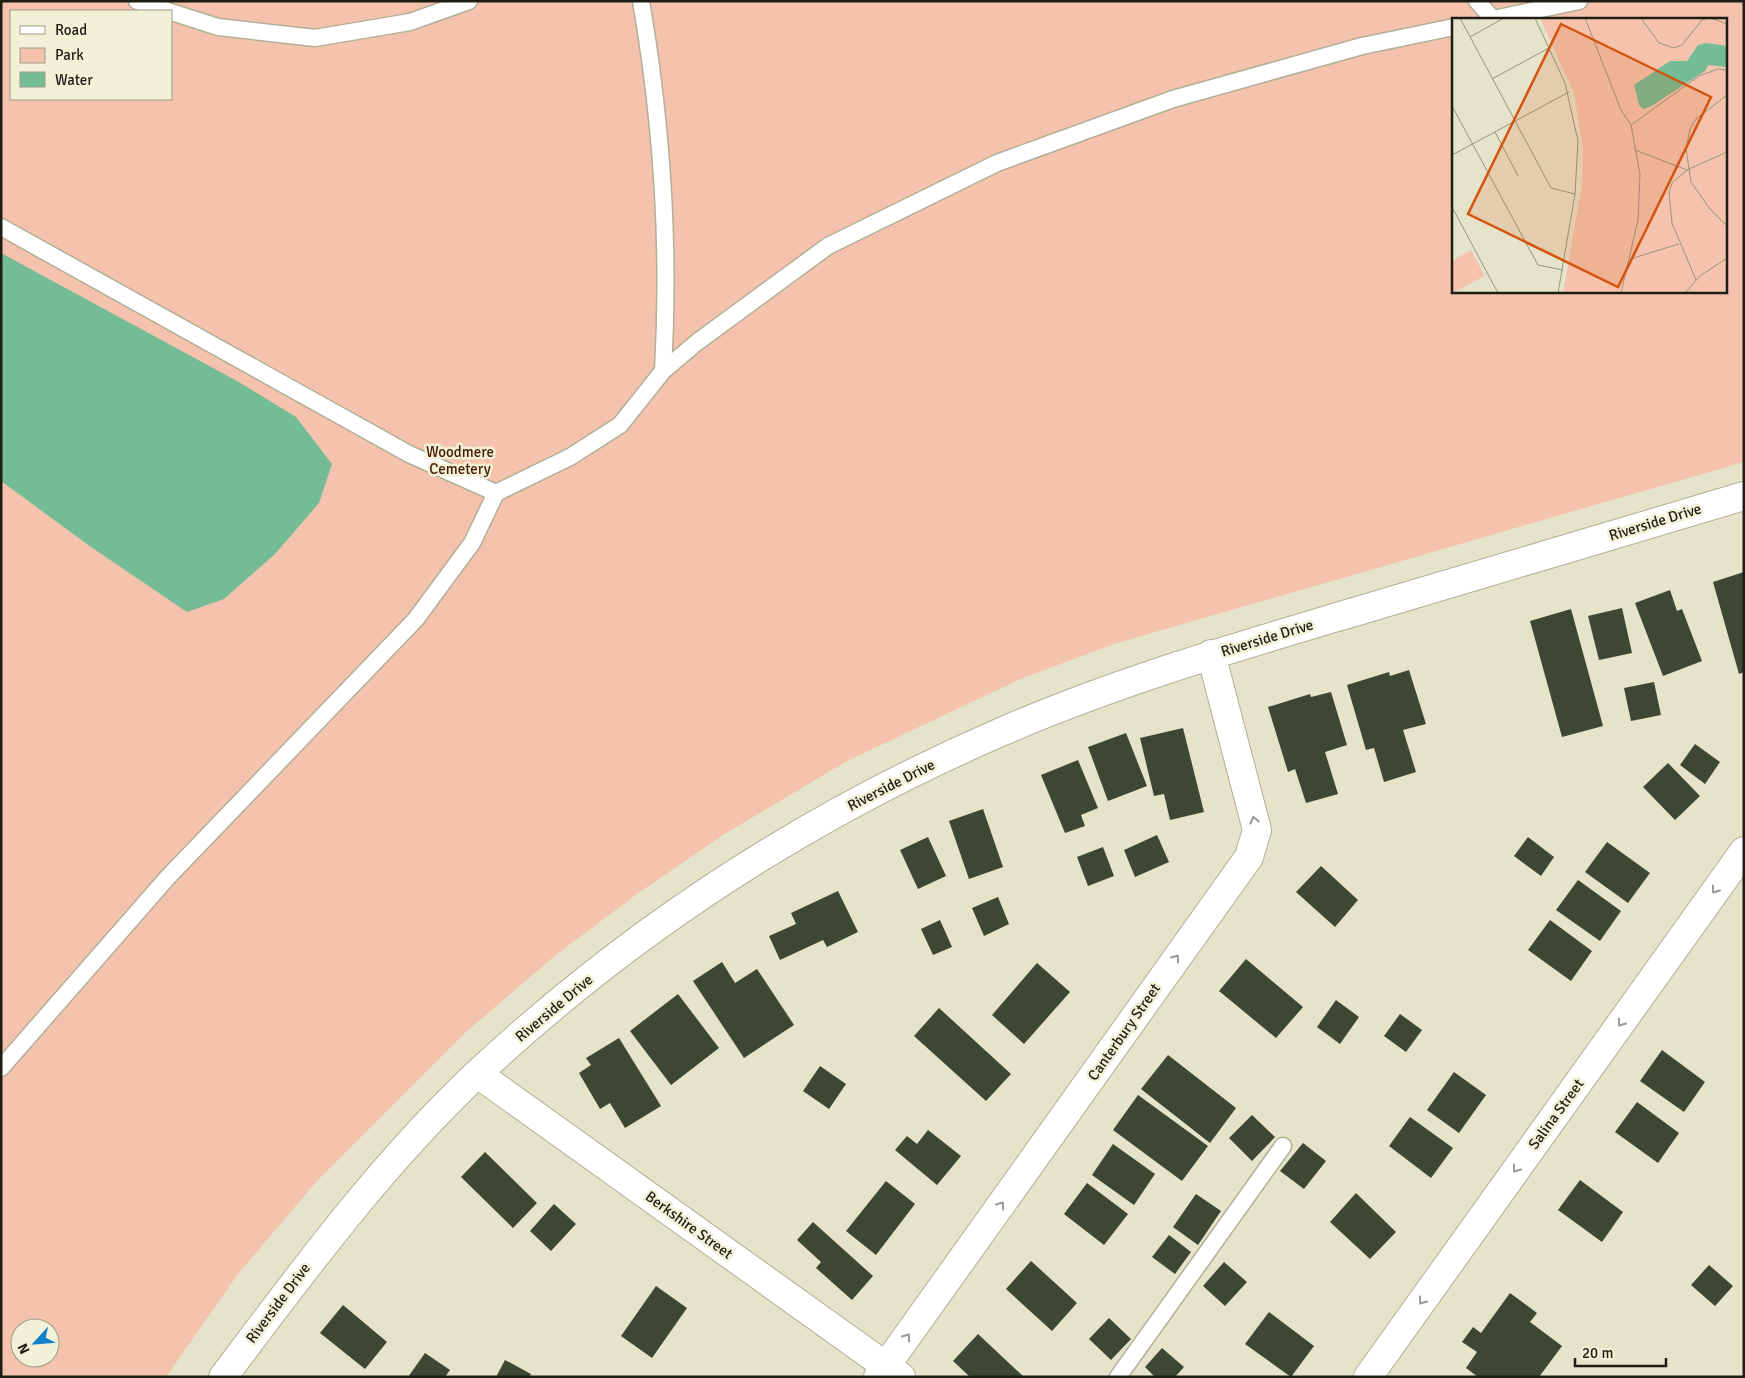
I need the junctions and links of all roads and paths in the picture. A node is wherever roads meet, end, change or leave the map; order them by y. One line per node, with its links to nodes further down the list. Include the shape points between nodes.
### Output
1 (137, 1): 6 (lane)
2 (469, 1): 7 (lane, via 410,22 314,38 218,27)
3 (641, 1): 12 (lane, via 659,122 665,243)
4 (1477, 1): 8 (lane)
5 (1579, 1): 9 (lane)
6 (164, 10)
7 (172, 13)
8 (1492, 18)
9 (1498, 18)
10 (1452, 27): 12 (lane, via 1362,46 1173,99 997,163 828,246)
11 (1, 228): 13 (lane, via 409,454)
12 (663, 371): 13 (lane, via 620,425 570,458)
13 (496, 493): 17 (lane, via 472,543 416,618 168,877)
14 (1744, 496): 15 (street, Riverside Drive)
15 (1212, 654): 18 (street, Riverside Drive, via 1099,692 1000,732 896,781 805,830 717,884 637,940 562,999); 20 (street, Canterbury Street, one-way to 15, via 1248,857 1257,830)
16 (1744, 851): 23 (street, Salina Street, one-way to 23)
17 (1, 1068)
18 (478, 1074): 20 (street, Berkshire Street); 21 (street, Riverside Drive, via 358,1201)
19 (1283, 1146): 22 (lane)
20 (888, 1373)
21 (223, 1377)
22 (1118, 1377)
23 (1368, 1377)

